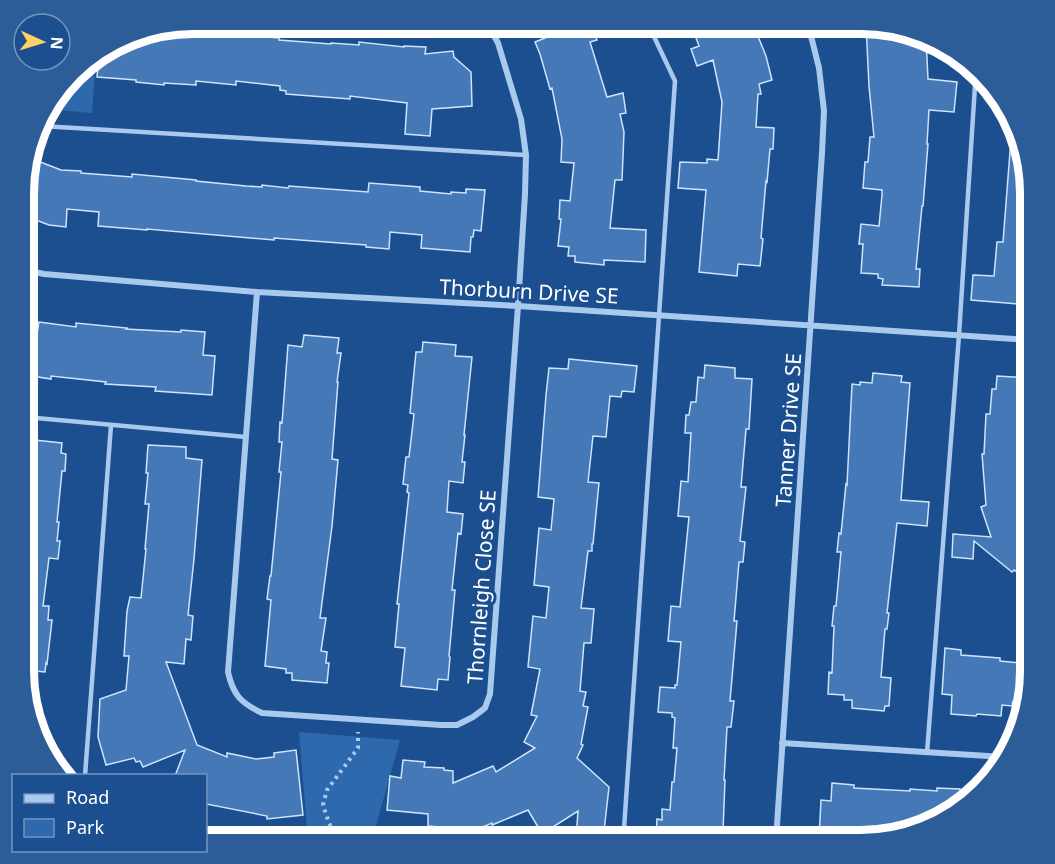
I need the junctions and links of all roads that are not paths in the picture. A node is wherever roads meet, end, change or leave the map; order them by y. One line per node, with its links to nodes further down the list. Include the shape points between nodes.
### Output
1 (494, 35): 6 (street, via 521,119)
2 (653, 35): 10 (lane, via 675,81)
3 (811, 35): 11 (street, Tanner Drive SE, via 824,111)
4 (975, 82): 12 (lane)
5 (50, 127): 6 (lane)
6 (526, 155): 9 (street)
7 (34, 272): 8 (street, Thorburn Drive SE)
8 (257, 292): 9 (street, Thorburn Drive SE); 16 (street, Thornleigh Close SE)
9 (518, 306): 10 (street, Thorburn Drive SE); 16 (street, Thornleigh Close SE, via 490,694 485,708 457,725 262,713 238,698 228,672)
10 (659, 315): 11 (street, Thorburn Drive SE); 21 (lane)
11 (812, 325): 12 (street, Thorburn Drive SE); 17 (street, Tanner Drive SE)
12 (959, 335): 13 (street, Thorburn Drive SE); 18 (lane)
13 (1020, 339)
14 (34, 418): 15 (lane)
15 (111, 425): 16 (lane); 20 (lane)
16 (246, 437)
17 (782, 743): 18 (street); 22 (street, Tanner Drive SE)
18 (927, 753): 19 (street)
19 (995, 757)
20 (86, 774)
21 (624, 829)
22 (777, 829)

